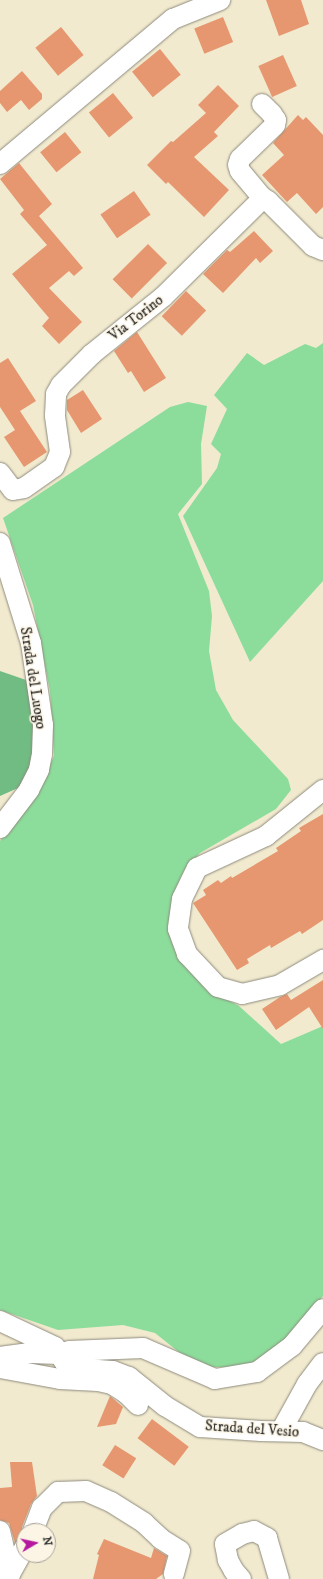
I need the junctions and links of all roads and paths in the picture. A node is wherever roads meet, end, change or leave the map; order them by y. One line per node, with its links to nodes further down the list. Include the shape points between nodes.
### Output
1 (220, 0): 3 (street, via 173,20)
2 (262, 104): 4 (street, via 276,120 275,125 240,159 238,165 240,171)
3 (0, 164)
4 (263, 198): 5 (street, via 313,246); 6 (street, Via Torino, via 164,297 92,354 61,385 56,394 55,415 60,452 54,467 24,488 13,490)
5 (323, 250)
6 (0, 473)
7 (0, 543): 9 (street, Strada del Luogo, via 31,643 43,725 39,770 29,790)
8 (323, 790): 10 (street, via 266,836 197,868 182,899 178,929 187,954 218,987 242,994 280,985)
9 (0, 828)
10 (323, 960)
11 (323, 1309): 13 (street, via 292,1346 257,1372 216,1379 143,1348 69,1351)
12 (0, 1321): 13 (street, via 55,1347)
13 (60, 1354): 14 (street, via 28,1353); 18 (street, Strada del Vesio, via 68,1368 113,1371 129,1377 165,1406 200,1427)
14 (0, 1357)
15 (323, 1363): 18 (street, via 307,1384)
16 (0, 1368): 17 (street, via 60,1379 112,1384)
17 (138, 1405)
18 (281, 1431): 19 (street, Strada del Vesio, via 303,1432)
19 (323, 1440)
20 (36, 1523): 23 (street, via 42,1508 58,1492 86,1491 111,1502 144,1523 161,1539 180,1551)
21 (0, 1531): 24 (street)
22 (16, 1563): 24 (street)
23 (174, 1574)
24 (9, 1577)
25 (241, 1579): 26 (street, via 228,1560 225,1544 242,1534 254,1531 267,1538)
26 (279, 1579)

